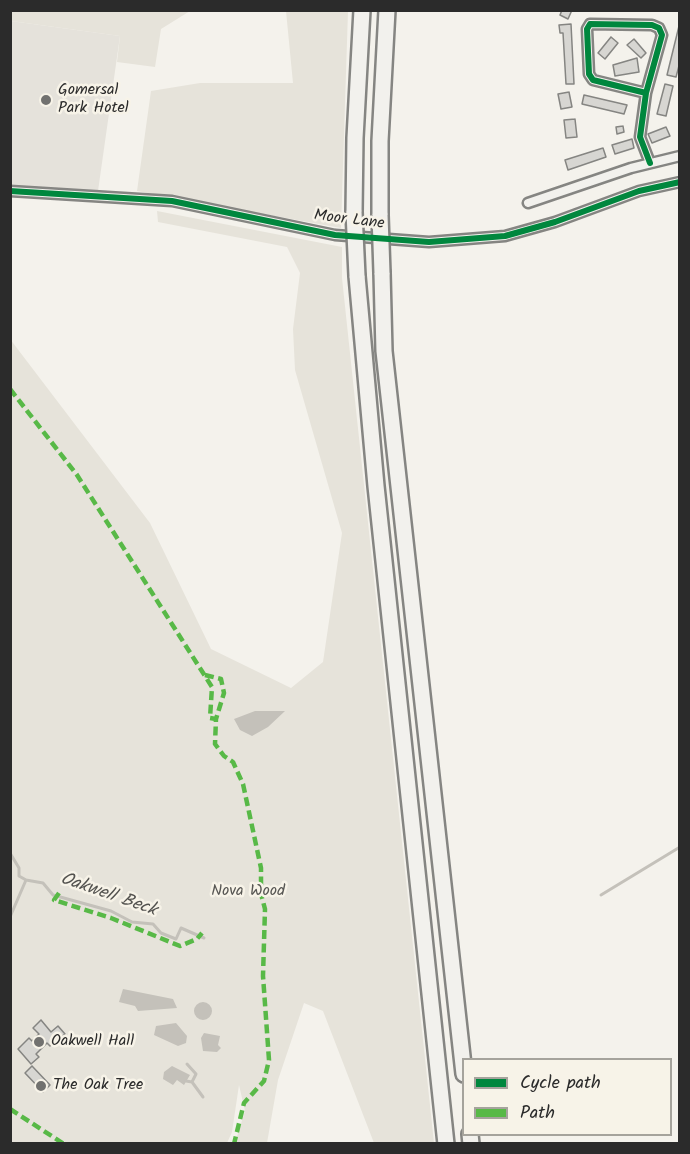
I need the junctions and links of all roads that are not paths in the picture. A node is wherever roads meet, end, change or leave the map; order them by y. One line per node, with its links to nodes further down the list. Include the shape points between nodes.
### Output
1 (362, 10): 10 (highway, bridge, via 355,138 357,276)
2 (387, 10): 9 (highway, bridge, via 380,141 384,351)
3 (646, 93): 3 (street, via 593,80 589,74 590,24 659,28 662,35); 5 (street, via 640,136)
4 (680, 156): 5 (street)
5 (650, 163): 8 (street)
6 (680, 182): 7 (street, Moor Lane, via 639,191 505,236 429,242 335,235 172,201)
7 (10, 191)
8 (528, 203)
9 (462, 1058)
10 (446, 1143)

